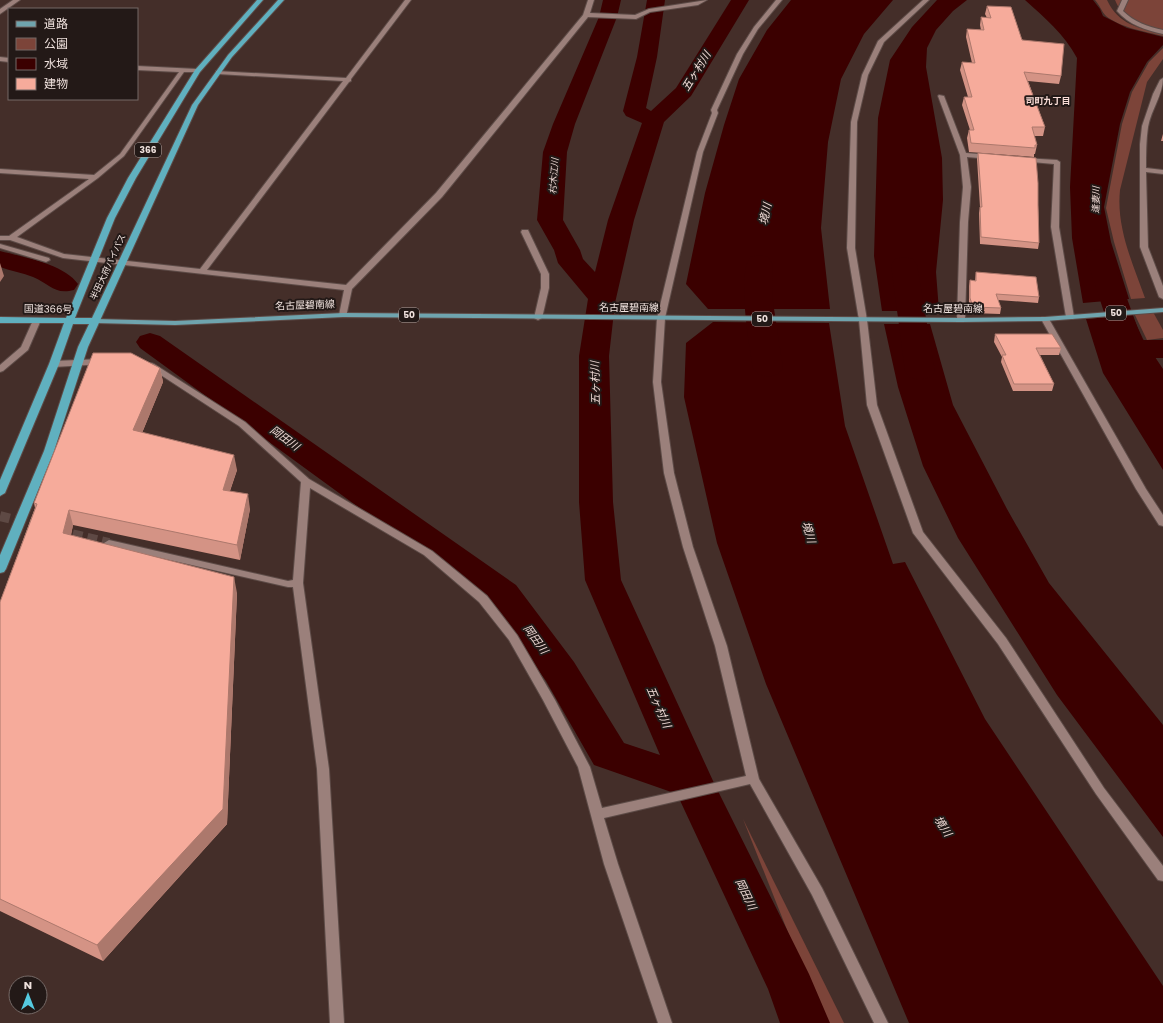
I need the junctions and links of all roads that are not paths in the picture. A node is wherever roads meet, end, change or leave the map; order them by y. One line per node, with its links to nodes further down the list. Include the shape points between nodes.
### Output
1 (17, 0): 10 (street)
2 (260, 0): 15 (highway, 半田大府パイパス / 366)
3 (281, 0): 16 (highway, 半田大府パイパス / 366)
4 (408, 0): 17 (street)
5 (591, 0): 11 (street)
6 (704, 0): 11 (street, via 696,4 649,11 636,17)
7 (779, 0): 41 (street, via 756,28 740,54 714,110 700,152)
8 (926, 0): 45 (street, via 881,41 864,74 854,122 851,248)
9 (1125, 0): 12 (street, via 1120,11 1124,15 1142,26)
10 (0, 12)
11 (586, 14): 35 (street, via 439,195)
12 (1163, 32)
13 (138, 68): 14 (street)
14 (183, 70): 15 (street); 26 (street, via 122,155)
15 (197, 71): 32 (highway, 半田大府パイパス / 366, via 132,178 111,218)
16 (218, 72): 17 (street); 33 (highway, 半田大府パイパス / 366, via 196,105)
17 (349, 80): 34 (street)
18 (1163, 80): 23 (street, via 1145,126)
19 (941, 96): 20 (street)
20 (963, 155): 21 (street); 46 (street, via 967,187)
21 (1002, 158)
22 (1018, 159): 39 (street, via 1057,162 1055,227)
23 (1144, 170): 25 (street); 36 (street, via 1144,247)
24 (0, 171): 26 (street)
25 (1163, 172)
26 (96, 177): 29 (street)
27 (525, 232): 40 (street, via 545,274 545,288)
28 (0, 238): 29 (street)
29 (11, 238): 32 (street, via 63,256)
30 (0, 246): 31 (street)
31 (46, 260)
32 (94, 260): 33 (street); 47 (highway, 半田大府パイパス / 366)
33 (122, 263): 34 (street); 48 (highway, 半田大府パイパス / 366)
34 (202, 271): 35 (street)
35 (348, 288): 38 (street)
36 (1163, 297)
37 (1163, 310): 39 (main road, 名古屋碧南線 / 50)
38 (344, 315): 40 (main road, 名古屋碧南線 / 50); 48 (main road, 名古屋碧南線 / 50, via 175,323)
39 (1070, 317): 42 (main road, 名古屋碧南線 / 50)
40 (538, 318): 41 (main road, 名古屋碧南線 / 50)
41 (661, 318): 45 (main road, 名古屋碧南線 / 50); 60 (street, via 657,382 669,473 688,547 721,646)
42 (1045, 319): 46 (main road, 名古屋碧南線 / 50); 56 (street, via 1141,489)
43 (0, 320): 44 (highway, 国道366号)
44 (37, 320): 47 (highway, 国道366号); 53 (street, via 24,348)
45 (863, 320): 46 (main road, 名古屋碧南線 / 50); 62 (street, via 872,405 918,533 1002,641 1100,791)
46 (957, 320)
47 (69, 321): 48 (highway, 国道366号); 52 (highway, 半田大府パイパス / 366)
48 (95, 321): 51 (highway, 半田大府パイパス / 366)
49 (145, 361): 54 (street, via 242,424)
50 (107, 362): 51 (street)
51 (78, 363): 52 (street); 58 (highway, 半田大府パイパス / 366, via 49,451)
52 (54, 364): 55 (highway, 半田大府パイパス / 366)
53 (0, 369)
54 (306, 481): 59 (street); 61 (street, via 428,553 482,599 513,638 549,700 584,767)
55 (0, 493)
56 (1163, 523)
57 (109, 543): 59 (street, via 288,584)
58 (0, 569)
59 (298, 583): 63 (street, via 323,769)
60 (750, 780): 61 (street); 65 (street, via 817,892)
61 (601, 813): 64 (street, via 614,871)
62 (1163, 876)
63 (337, 1023)
64 (665, 1023)
65 (881, 1023)

